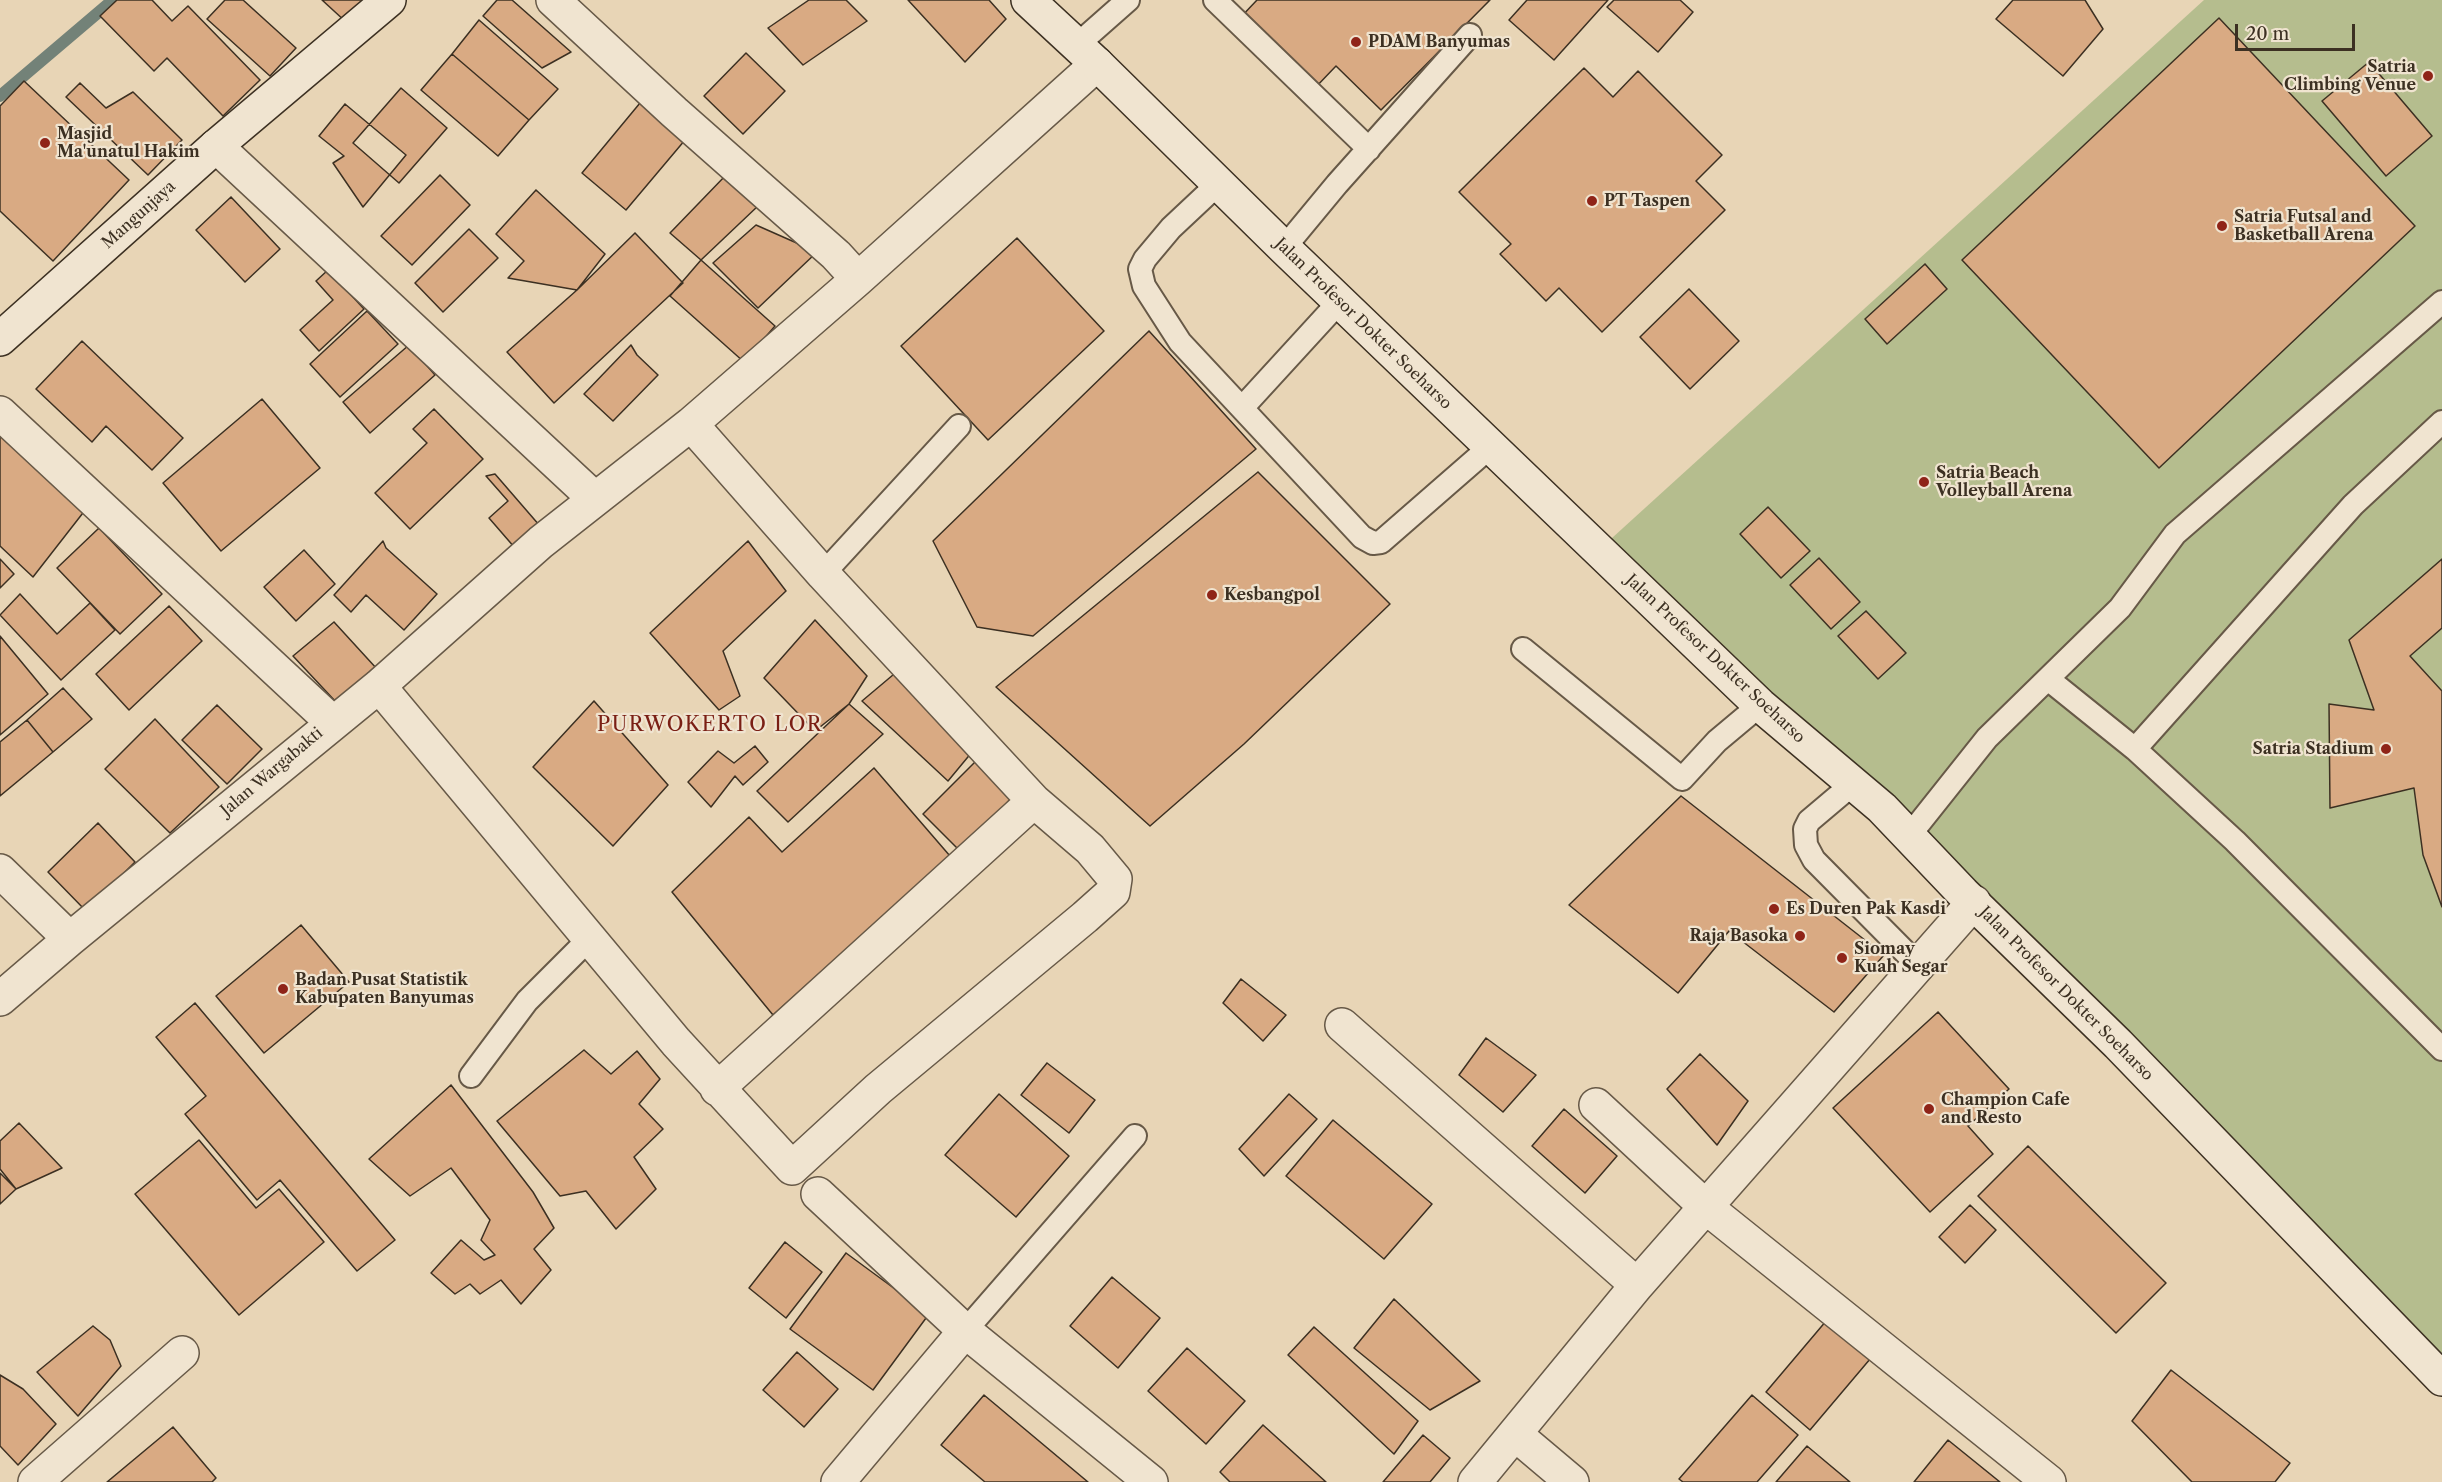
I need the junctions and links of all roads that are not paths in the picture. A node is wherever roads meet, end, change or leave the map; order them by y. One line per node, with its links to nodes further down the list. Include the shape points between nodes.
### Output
1 (389, 0): 8 (street, Mangunjaya)
2 (553, 0): 12 (street)
3 (1028, 0): 7 (street, Jalan Profesor Dokter Soeharso)
4 (1128, 0): 7 (lane)
5 (1215, 0): 9 (lane)
6 (1470, 35): 9 (lane)
7 (1087, 54): 10 (street, Jalan Profesor Dokter Soeharso); 12 (street, Jalan Wargabakti)
8 (216, 146): 15 (street, Mangunjaya); 22 (street)
9 (1369, 149): 11 (lane)
10 (1219, 183): 11 (street, Jalan Profesor Dokter Soeharso); 16 (lane, via 1171,228 1140,269 1144,286 1180,342)
11 (1284, 248): 13 (street, Jalan Profesor Dokter Soeharso)
12 (858, 279): 19 (street, Jalan Wargabakti)
13 (1340, 302): 16 (lane); 21 (street, Jalan Profesor Dokter Soeharso)
14 (2442, 302): 25 (lane, via 2175,534 2120,608)
15 (0, 339)
16 (1242, 408): 21 (lane, via 1362,537 1372,543 1380,542)
17 (0, 413): 28 (street)
18 (2442, 422): 29 (lane, via 2353,505)
19 (691, 424): 22 (street, Jalan Wargabakti); 23 (street)
20 (959, 426): 23 (lane)
21 (1490, 447): 27 (street, Jalan Profesor Dokter Soeharso)
22 (595, 499): 26 (street, Jalan Wargabakti)
23 (823, 574): 31 (street)
24 (1522, 649): 27 (lane, via 1682,779 1717,741)
25 (2048, 679): 29 (lane); 32 (lane, via 1987,738)
26 (379, 686): 28 (street, Jalan Wargabakti); 36 (street)
27 (1760, 705): 30 (street, Jalan Profesor Dokter Soeharso)
28 (332, 722): 35 (street, Jalan Wargabakti)
29 (2135, 750): 40 (lane, via 2235,842)
30 (1854, 783): 32 (street, Jalan Profesor Dokter Soeharso); 37 (lane, via 1809,821 1806,844 1814,860)
31 (1034, 801): 42 (street); 42 (street, via 1090,849 1115,879 1113,892 878,1089 792,1168)
32 (1909, 836): 34 (street, Jalan Profesor Dokter Soeharso)
33 (0, 871): 35 (street)
34 (1974, 902): 37 (street); 50 (street, Jalan Profesor Dokter Soeharso, via 2118,1044)
35 (70, 939): 38 (street, Jalan Wargabakti)
36 (589, 939): 41 (lane, via 527,1001); 42 (street)
37 (1919, 966): 46 (street)
38 (0, 999)
39 (1342, 1025): 47 (street)
40 (2442, 1049)
41 (471, 1076)
42 (717, 1089)
43 (1596, 1105): 46 (street)
44 (1135, 1136): 48 (lane)
45 (818, 1194): 48 (street)
46 (1707, 1208): 47 (street); 57 (street)
47 (1637, 1285): 51 (street)
48 (965, 1331): 53 (street); 54 (street)
49 (182, 1353): 52 (street)
50 (2442, 1379)
51 (1515, 1434): 55 (street); 56 (street)
52 (35, 1482)
53 (838, 1482)
54 (1151, 1482)
55 (1474, 1482)
56 (1572, 1482)
57 (2049, 1482)

